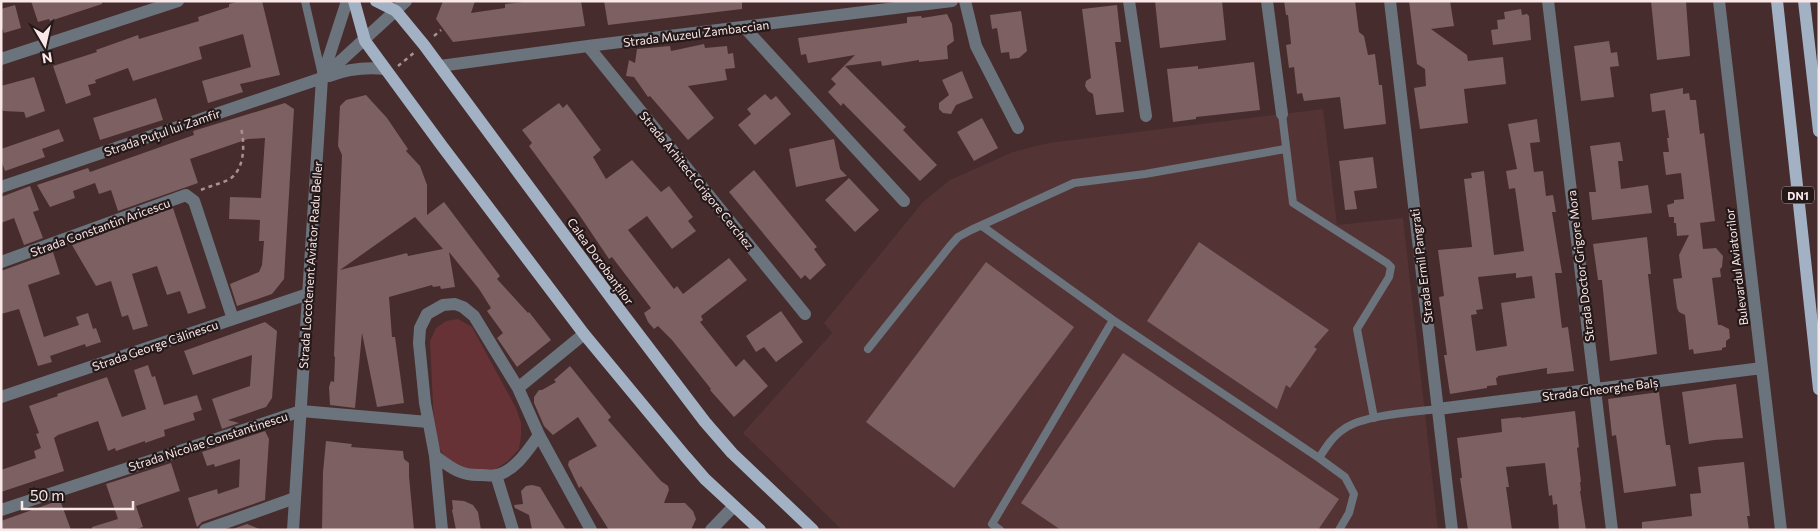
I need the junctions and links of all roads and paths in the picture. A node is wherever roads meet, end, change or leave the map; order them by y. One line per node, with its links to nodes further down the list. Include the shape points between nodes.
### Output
1 (178, 1): 22 (street)
2 (306, 1): 25 (lane, Strada Locotenent Aviator Radu Beller)
3 (347, 1): 25 (street)
4 (354, 1): 19 (main road)
5 (376, 1): 16 (main road, Calea Dorobanților)
6 (406, 1): 16 (street)
7 (952, 1): 17 (street, Strada Muzeul Zambaccian)
8 (965, 1): 29 (street, via 976,46)
9 (1129, 1): 27 (street)
10 (1267, 1): 26 (street)
11 (1390, 1): 48 (street, Strada Ermil Pangrati)
12 (1548, 1): 46 (street, Strada Doctor Grigore Mora)
13 (1719, 1): 43 (street, Bulevardul Aviatorilor)
14 (1777, 1): 45 (main road, DN1)
15 (1804, 1): 30 (main road)
16 (396, 11): 19 (street); 20 (main road, Calea Dorobanților)
17 (744, 27): 21 (street, Strada Muzeul Zambaccian); 34 (street)
18 (441, 30): 20 (path)
19 (365, 41): 24 (main road); 25 (street)
20 (424, 44): 23 (main road, Calea Dorobanților); 24 (path)
21 (588, 46): 23 (street, Strada Muzeul Zambaccian); 38 (street, Strada Arhitect Grigore Cerchez)
22 (1, 59)
23 (440, 66): 66 (main road, Calea Dorobanților, via 705,422 732,453)
24 (387, 72): 25 (street, Strada Puțul lui Zamfir, via 372,68 350,70); 41 (main road)
25 (322, 78): 32 (street, Strada Puțul lui Zamfir); 37 (street, Strada Locotenent Aviator Radu Beller)
26 (1282, 114): 31 (lane)
27 (1146, 116)
28 (241, 128): 33 (path, via 244,152 230,179)
29 (1018, 128)
30 (1819, 131)
31 (1285, 149): 35 (lane, via 1074,183); 50 (lane, via 1293,203 1390,267 1389,277 1357,330)
32 (1, 187)
33 (186, 196): 36 (street, Strada Constantin Aricescu); 39 (street, Strada Constantin Aricescu, via 198,210)
34 (904, 201)
35 (982, 226): 40 (lane); 42 (lane, via 958,238 950,246)
36 (1, 262)
37 (308, 294): 39 (street, Strada George Călinescu); 49 (street, Strada Locotenent Aviator Radu Beller)
38 (805, 314)
39 (233, 319): 47 (street, Strada George Călinescu)
40 (1113, 320): 54 (lane); 67 (lane, via 992,524)
41 (584, 334): 44 (street); 57 (main road, via 685,456)
42 (868, 349)
43 (1762, 368): 46 (street, Strada Gheorghe Balș); 71 (street, Bulevardul Aviatorilor)
44 (518, 388): 51 (street, via 474,316 464,307 443,305 427,314 420,328); 52 (street)
45 (1819, 389)
46 (1595, 390): 48 (street, Strada Gheorghe Balș); 70 (street, Strada Doctor Grigore Mora)
47 (1, 397)
48 (1438, 409): 50 (lane); 69 (street, Strada Ermil Pangrati)
49 (301, 411): 51 (street); 56 (street, Strada Locotenent Aviator Radu Beller); 58 (street, Strada Nicolae Constantinescu)
50 (1374, 418): 54 (lane, via 1346,427 1335,435)
51 (428, 422): 53 (street)
52 (540, 435): 55 (street, via 510,469); 63 (street)
53 (435, 456): 55 (street, via 451,469 469,476); 61 (street)
54 (1319, 458): 68 (lane, via 1345,477 1354,494)
55 (496, 475): 62 (street)
56 (295, 498): 59 (street); 60 (street, Strada Locotenent Aviator Radu Beller)
57 (734, 506): 64 (street); 65 (main road)
58 (1, 510)
59 (205, 530)
60 (293, 530)
61 (442, 530)
62 (513, 530)
63 (591, 530)
64 (711, 530)
65 (760, 530)
66 (813, 530)
67 (1000, 530)
68 (1339, 530)
69 (1452, 530)
70 (1612, 530)
71 (1781, 530)

